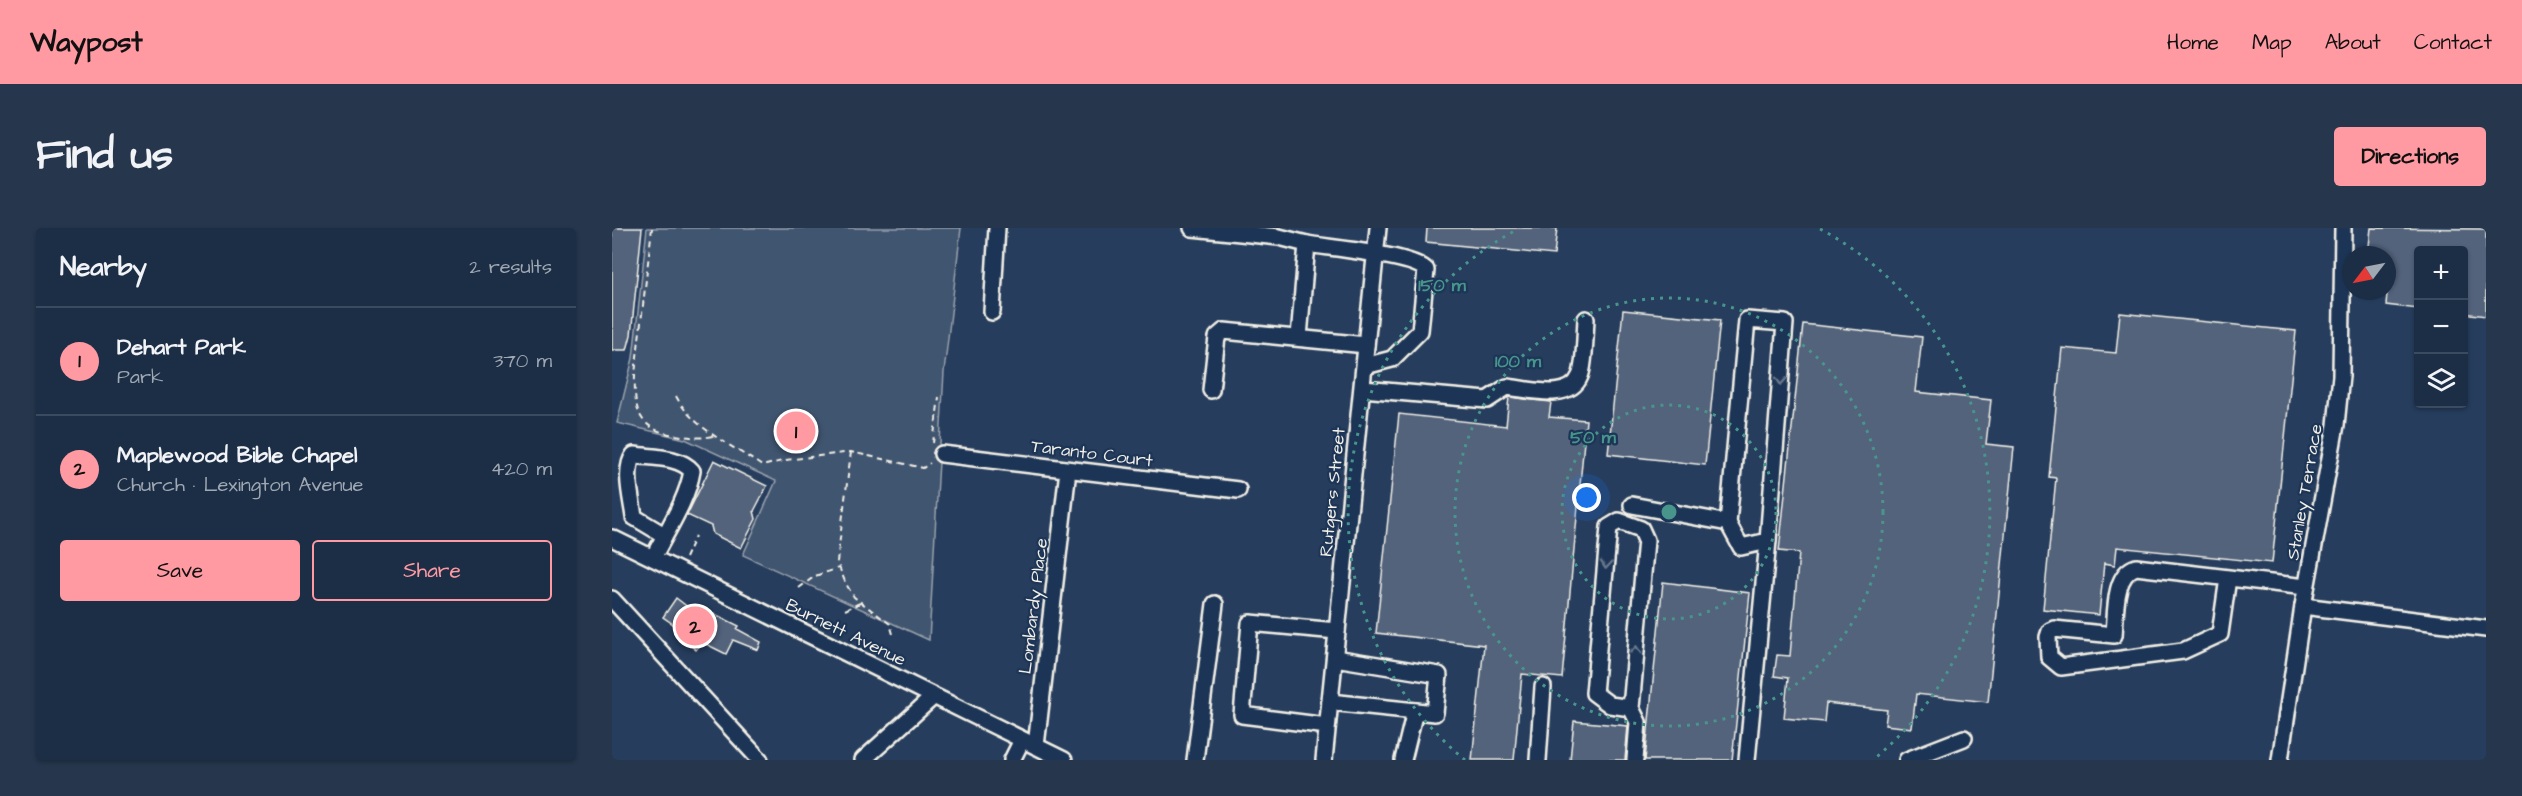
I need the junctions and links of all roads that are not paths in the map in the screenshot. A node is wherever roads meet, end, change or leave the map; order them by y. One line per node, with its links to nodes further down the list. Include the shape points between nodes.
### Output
1 (997, 228): 7 (street)
2 (1192, 228): 5 (street, via 1279,237)
3 (1378, 228): 6 (street, Rutgers Street)
4 (2343, 228): 24 (street, Stanley Terrace, via 2341,376 2336,425)
5 (1307, 244): 6 (street); 9 (street)
6 (1375, 254): 10 (street, Rutgers Street); 11 (street, via 1421,264 1426,270 1420,331 1392,359)
7 (992, 312)
8 (1586, 319): 12 (street, via 1581,376 1572,388 1556,392 1507,387 1487,400)
9 (1299, 337): 10 (street); 13 (street, via 1224,331 1217,337)
10 (1366, 345): 11 (street, Rutgers Street)
11 (1365, 366): 12 (street, Rutgers Street)
12 (1362, 389): 29 (street, Rutgers Street)
13 (1211, 390)
14 (935, 456): 15 (street, Taranto Court)
15 (1068, 470): 16 (street, Taranto Court); 40 (street, Lombardy Place)
16 (1238, 490)
17 (1632, 505): 18 (street)
18 (1728, 523): 21 (street, via 1742,547); 21 (street, one-way to 21, via 1747,320 1785,323)
19 (664, 535): 19 (street, via 692,471 688,465 673,460 634,456 629,472 634,517); 22 (street)
20 (612, 538): 22 (street, Burnett Avenue)
21 (1768, 541): 50 (street)
22 (653, 558): 34 (street, Burnett Avenue)
23 (2228, 578): 24 (street); 30 (street, via 2136,567 2127,570 2121,579); 32 (street, via 2220,634 2183,651)
24 (2306, 587): 27 (street, Stanley Terrace)
25 (612, 599): 41 (street)
26 (1215, 604): 45 (street)
27 (2303, 606): 28 (street); 52 (street, Stanley Terrace)
28 (2486, 629)
29 (1338, 631): 31 (street, Rutgers Street); 38 (street, via 1250,623 1242,715)
30 (2114, 635): 32 (street); 32 (street, via 2054,629 2048,637 2049,657 2061,667)
31 (1335, 658): 35 (street, Rutgers Street); 37 (street, via 1439,675 1435,713)
32 (2112, 661)
33 (1543, 687): 48 (street)
34 (933, 697): 40 (street, Burnett Avenue); 42 (street)
35 (1330, 702): 37 (street); 38 (street, Rutgers Street)
36 (1631, 708): 36 (street, one-way to 36, via 1646,540 1641,530 1619,521 1610,527 1594,693 1610,705); 49 (street, via 1638,722)
37 (1415, 711): 47 (street)
38 (1328, 726): 46 (street, Rutgers Street)
39 (1964, 738): 51 (street)
40 (1029, 743): 43 (street, Lombardy Place); 44 (street, Burnett Avenue)
41 (760, 760)
42 (863, 760)
43 (1012, 760)
44 (1064, 760)
45 (1195, 760)
46 (1324, 760)
47 (1403, 760)
48 (1538, 760)
49 (1635, 760)
50 (1747, 760)
51 (1907, 760)
52 (2280, 760)

